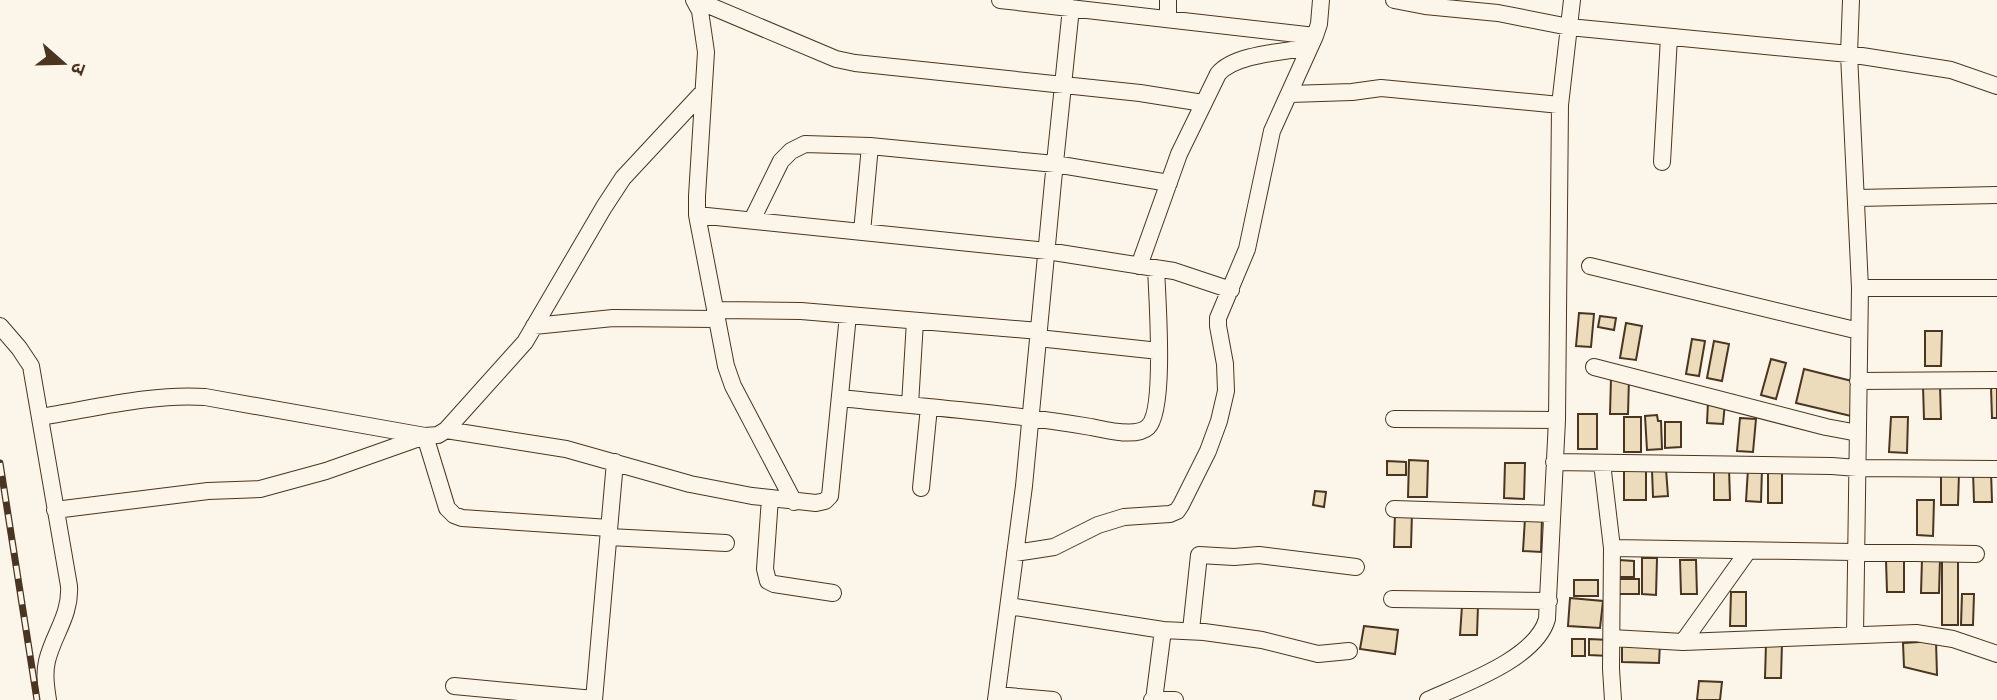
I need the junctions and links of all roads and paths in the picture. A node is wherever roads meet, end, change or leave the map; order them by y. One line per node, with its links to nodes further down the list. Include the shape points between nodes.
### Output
1 (695, 0): 14 (street, via 855,63); 16 (street, via 705,35)
2 (999, 0): 8 (street)
3 (1168, 0): 9 (street)
4 (1321, 0): 12 (street)
5 (1394, 0): 10 (street)
6 (1572, 0): 10 (street)
7 (1850, 0): 13 (street)
8 (1071, 8): 9 (street); 14 (street)
9 (1168, 19): 12 (street)
10 (1569, 27): 11 (street); 19 (street)
11 (1669, 37): 13 (street); 21 (street)
12 (1313, 42): 17 (street); 18 (street, via 1223,67)
13 (1849, 54): 15 (street, via 1951,69); 25 (street)
14 (1063, 85): 18 (street); 22 (street)
15 (1997, 86)
16 (703, 92): 26 (street); 40 (street, via 623,178)
17 (1290, 94): 19 (street, via 1381,88); 35 (street, via 1272,131 1247,248)
18 (1203, 103): 23 (street)
19 (1560, 105): 53 (street)
20 (870, 146): 22 (street); 27 (street, via 805,144 791,151 781,161); 28 (street)
21 (1662, 162)
22 (1055, 164): 23 (street); 29 (street)
23 (1169, 183): 30 (street)
24 (1997, 195): 25 (street)
25 (1857, 198): 33 (street)
26 (698, 215): 27 (street); 36 (street)
27 (752, 220): 28 (street)
28 (862, 232): 29 (street)
29 (1046, 251): 30 (street); 42 (street)
30 (1139, 266): 32 (street)
31 (1590, 266): 41 (street)
32 (1156, 268): 35 (street); 43 (street)
33 (1860, 288): 34 (street); 41 (street)
34 (1997, 288)
35 (1231, 290): 73 (street, via 1217,326 1227,382 1219,421 1177,511 1124,517 1054,547)
36 (715, 314): 37 (street, via 801,311); 40 (street); 64 (street, via 733,386)
37 (848, 315): 38 (street); 47 (street)
38 (915, 321): 42 (street); 48 (street)
39 (0, 326): 50 (street, via 31,366)
40 (534, 326): 54 (street, via 517,352)
41 (1859, 331): 46 (street)
42 (1039, 334): 43 (street); 51 (street)
43 (1159, 351): 51 (street, via 1155,411 1144,430 1113,431)
44 (1594, 367): 55 (street)
45 (1997, 380): 46 (street)
46 (1858, 381): 55 (street)
47 (840, 398): 48 (street); 64 (street, via 830,496 816,503)
48 (910, 405): 49 (street)
49 (929, 407): 51 (street); 62 (street)
50 (40, 417): 56 (street, via 189,395); 66 (street)
51 (1031, 417): 73 (street)
52 (1394, 419): 53 (street)
53 (1557, 420): 58 (street)
54 (446, 430): 56 (street); 57 (street, via 566,449)
55 (1858, 432): 60 (street)
56 (425, 436): 66 (street, via 260,489); 68 (street, via 447,508 454,515)
57 (615, 462): 63 (street, via 690,484); 68 (street)
58 (1554, 462): 59 (street); 67 (street)
59 (1602, 463): 60 (street); 70 (street)
60 (1857, 468): 61 (street); 72 (street)
61 (1997, 468)
62 (921, 488)
63 (770, 498): 64 (street); 76 (street, via 768,581)
64 (794, 502)
65 (1394, 509): 67 (street)
66 (55, 510): 89 (street, via 70,599 46,664)
67 (1552, 514): 78 (street)
68 (609, 533): 69 (street); 90 (street)
69 (726, 543)
70 (1612, 548): 71 (street); 83 (street)
71 (1748, 551): 72 (street); 84 (street)
72 (1856, 552): 74 (street); 82 (street)
73 (1016, 553): 79 (street)
74 (1976, 554)
75 (1356, 567): 81 (street, via 1259,555 1199,555)
76 (833, 593)
77 (1392, 599): 78 (street)
78 (1549, 601): 94 (street, via 1545,627 1512,660)
79 (1009, 606): 80 (street); 88 (street)
80 (1163, 630): 81 (street); 92 (street)
81 (1191, 630): 85 (street, via 1318,654)
82 (1855, 635): 84 (street); 86 (street, via 1928,635)
83 (1612, 638): 84 (street); 95 (street)
84 (1683, 642)
85 (1349, 651)
86 (1997, 654)
87 (454, 686): 90 (street)
88 (997, 698): 91 (street)
89 (48, 700)
90 (594, 700)
91 (1054, 700)
92 (1153, 700): 93 (street)
93 (1175, 700)
94 (1428, 700)
95 (1613, 700)

